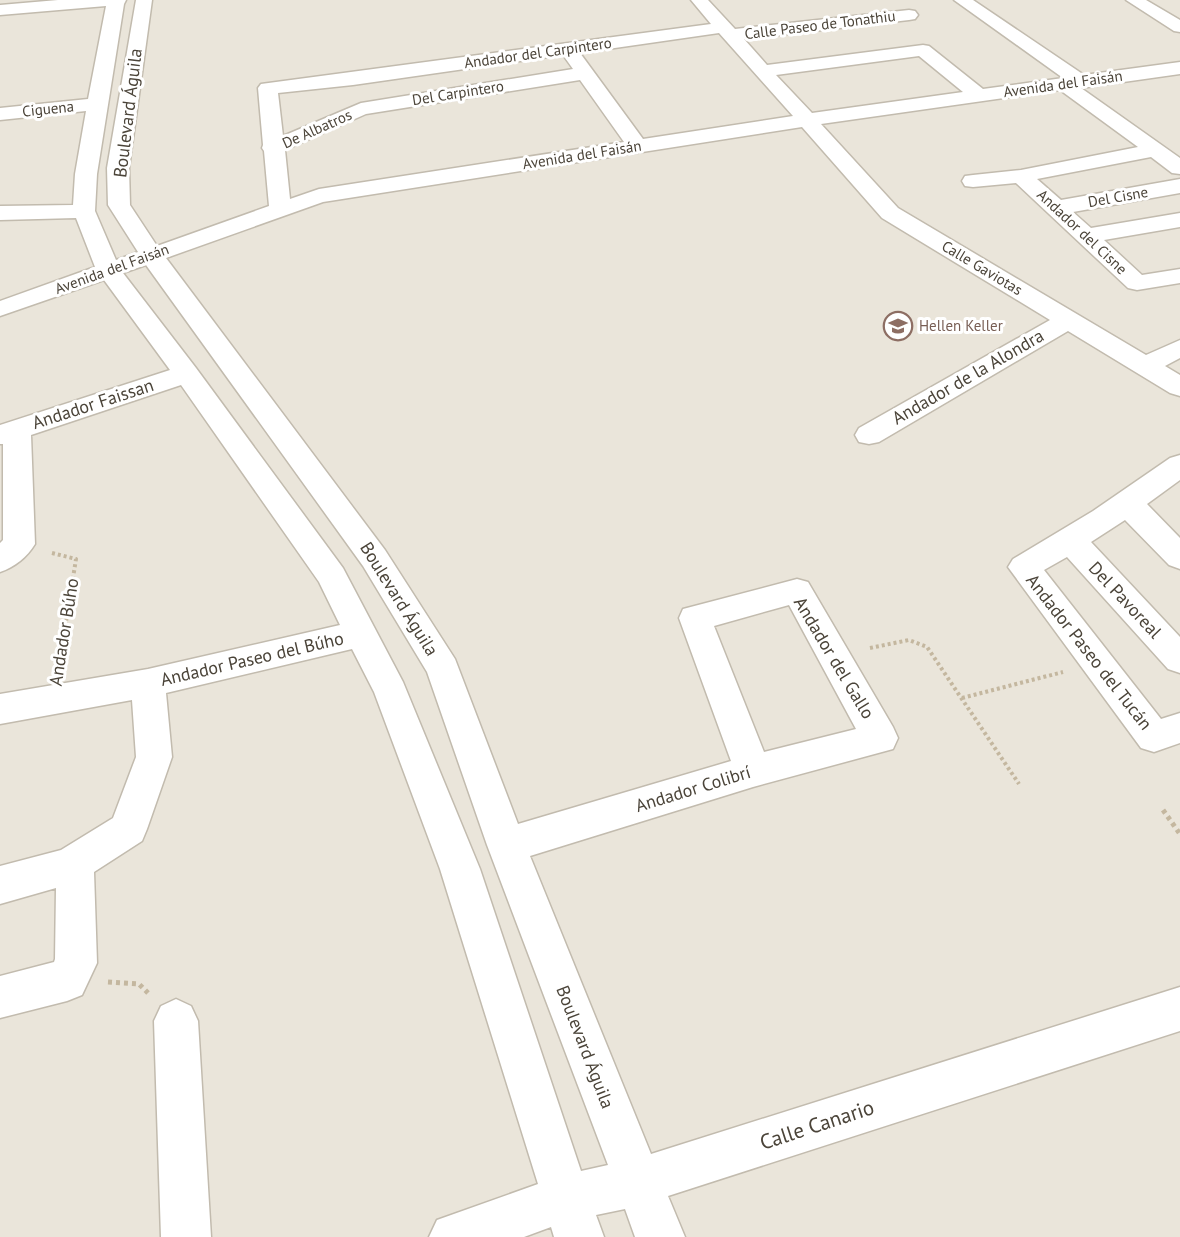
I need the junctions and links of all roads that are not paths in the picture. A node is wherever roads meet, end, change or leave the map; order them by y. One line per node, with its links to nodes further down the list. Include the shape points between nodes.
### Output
1 (117, 0): 6 (street); 19 (street, Boulevard Águila)
2 (144, 0): 36 (street, Boulevard Águila, via 118,168 119,205)
3 (699, 0): 9 (street, Calle Gaviotas)
4 (962, 0): 17 (street)
5 (1134, 0): 8 (street)
6 (0, 10)
7 (909, 15): 9 (street, Calle Paseo de Tonathiu)
8 (1180, 27)
9 (727, 31): 10 (street, Andador del Carpintero); 13 (street, Calle Gaviotas)
10 (568, 49): 14 (street); 16 (street, Andador del Carpintero)
11 (849, 62): 13 (street); 15 (street); 18 (street, via 923,50)
12 (1180, 68): 17 (street, Avenida del Faisán)
13 (763, 71): 22 (street, Calle Gaviotas)
14 (586, 73): 20 (street, Del Carpintero); 23 (street)
15 (864, 77)
16 (353, 79): 20 (street); 24 (street, De Albatros, via 268,88)
17 (1073, 84): 18 (street, Avenida del Faisán); 25 (street)
18 (979, 95): 22 (street, Avenida del Faisán, via 885,99)
19 (97, 104): 21 (street, Ciguena); 32 (street, Boulevard Águila)
20 (361, 109): 24 (street, De Albatros)
21 (0, 114)
22 (807, 121): 23 (street, Avenida del Faisán); 40 (street, Calle Gaviotas, via 890,213)
23 (638, 147): 30 (street, Avenida del Faisán, via 319,196)
24 (272, 148): 30 (street)
25 (1155, 150): 26 (street); 27 (street, Andador del Cisne)
26 (1180, 168)
27 (1021, 176): 28 (street, Andador del Cisne); 31 (street, Andador del Cisne)
28 (973, 181)
29 (1180, 186): 31 (street, Del Cisne)
30 (280, 208): 36 (street, Avenida del Faisán)
31 (1056, 208): 35 (street, Andador del Cisne)
32 (84, 211): 33 (street); 37 (street, Boulevard Águila)
33 (0, 213)
34 (1180, 220): 35 (street, Del Cisne)
35 (1087, 236): 38 (street, Andador del Cisne, via 1137,283)
36 (151, 255): 37 (street, Avenida del Faisán); 59 (street, Boulevard Águila, via 374,558 443,669)
37 (109, 271): 39 (street, Avenida del Faisán); 43 (street, Boulevard Águila)
38 (1180, 276)
39 (0, 309)
40 (1068, 320): 42 (street, Calle Gaviotas); 46 (street, Andador de la Alondra)
41 (1180, 348): 42 (street)
42 (1145, 366): 44 (street, Calle Gaviotas)
43 (187, 374): 45 (street, Andador Faissan); 52 (street, Boulevard Águila, via 332,576)
44 (1180, 387)
45 (8, 432): 50 (street)
46 (869, 435)
47 (1180, 465): 48 (street)
48 (1128, 504): 49 (street); 51 (street)
49 (1071, 541): 53 (street, Del Pavoreal); 56 (street, Andador Paseo del Tucán, via 1024,567 1098,664)
50 (9, 552)
51 (1180, 557)
52 (360, 634): 54 (street, Andador Paseo del Búho); 66 (street, Boulevard Águila, via 391,692 460,869)
53 (1180, 659)
54 (148, 683): 55 (street); 60 (street, Andador Paseo del Búho, via 154,757 128,830)
55 (0, 709)
56 (1167, 732)
57 (880, 738): 58 (street, Andador Colibrí); 58 (street, Andador del Gallo, via 797,591 694,618)
58 (753, 771): 59 (street, Andador Colibrí)
59 (506, 845): 65 (street, Boulevard Águila)
60 (70, 866): 61 (street, Andador Paseo del Búho); 62 (street, via 76,876 76,963 67,980)
61 (0, 885)
62 (0, 997)
63 (1180, 1009): 65 (street, Calle Canario)
64 (176, 1021): 67 (street)
65 (638, 1182): 66 (street, Calle Canario); 69 (street, Boulevard Águila)
66 (573, 1217): 68 (street, Calle Canario)
67 (186, 1237)
68 (454, 1237)
69 (660, 1237)

